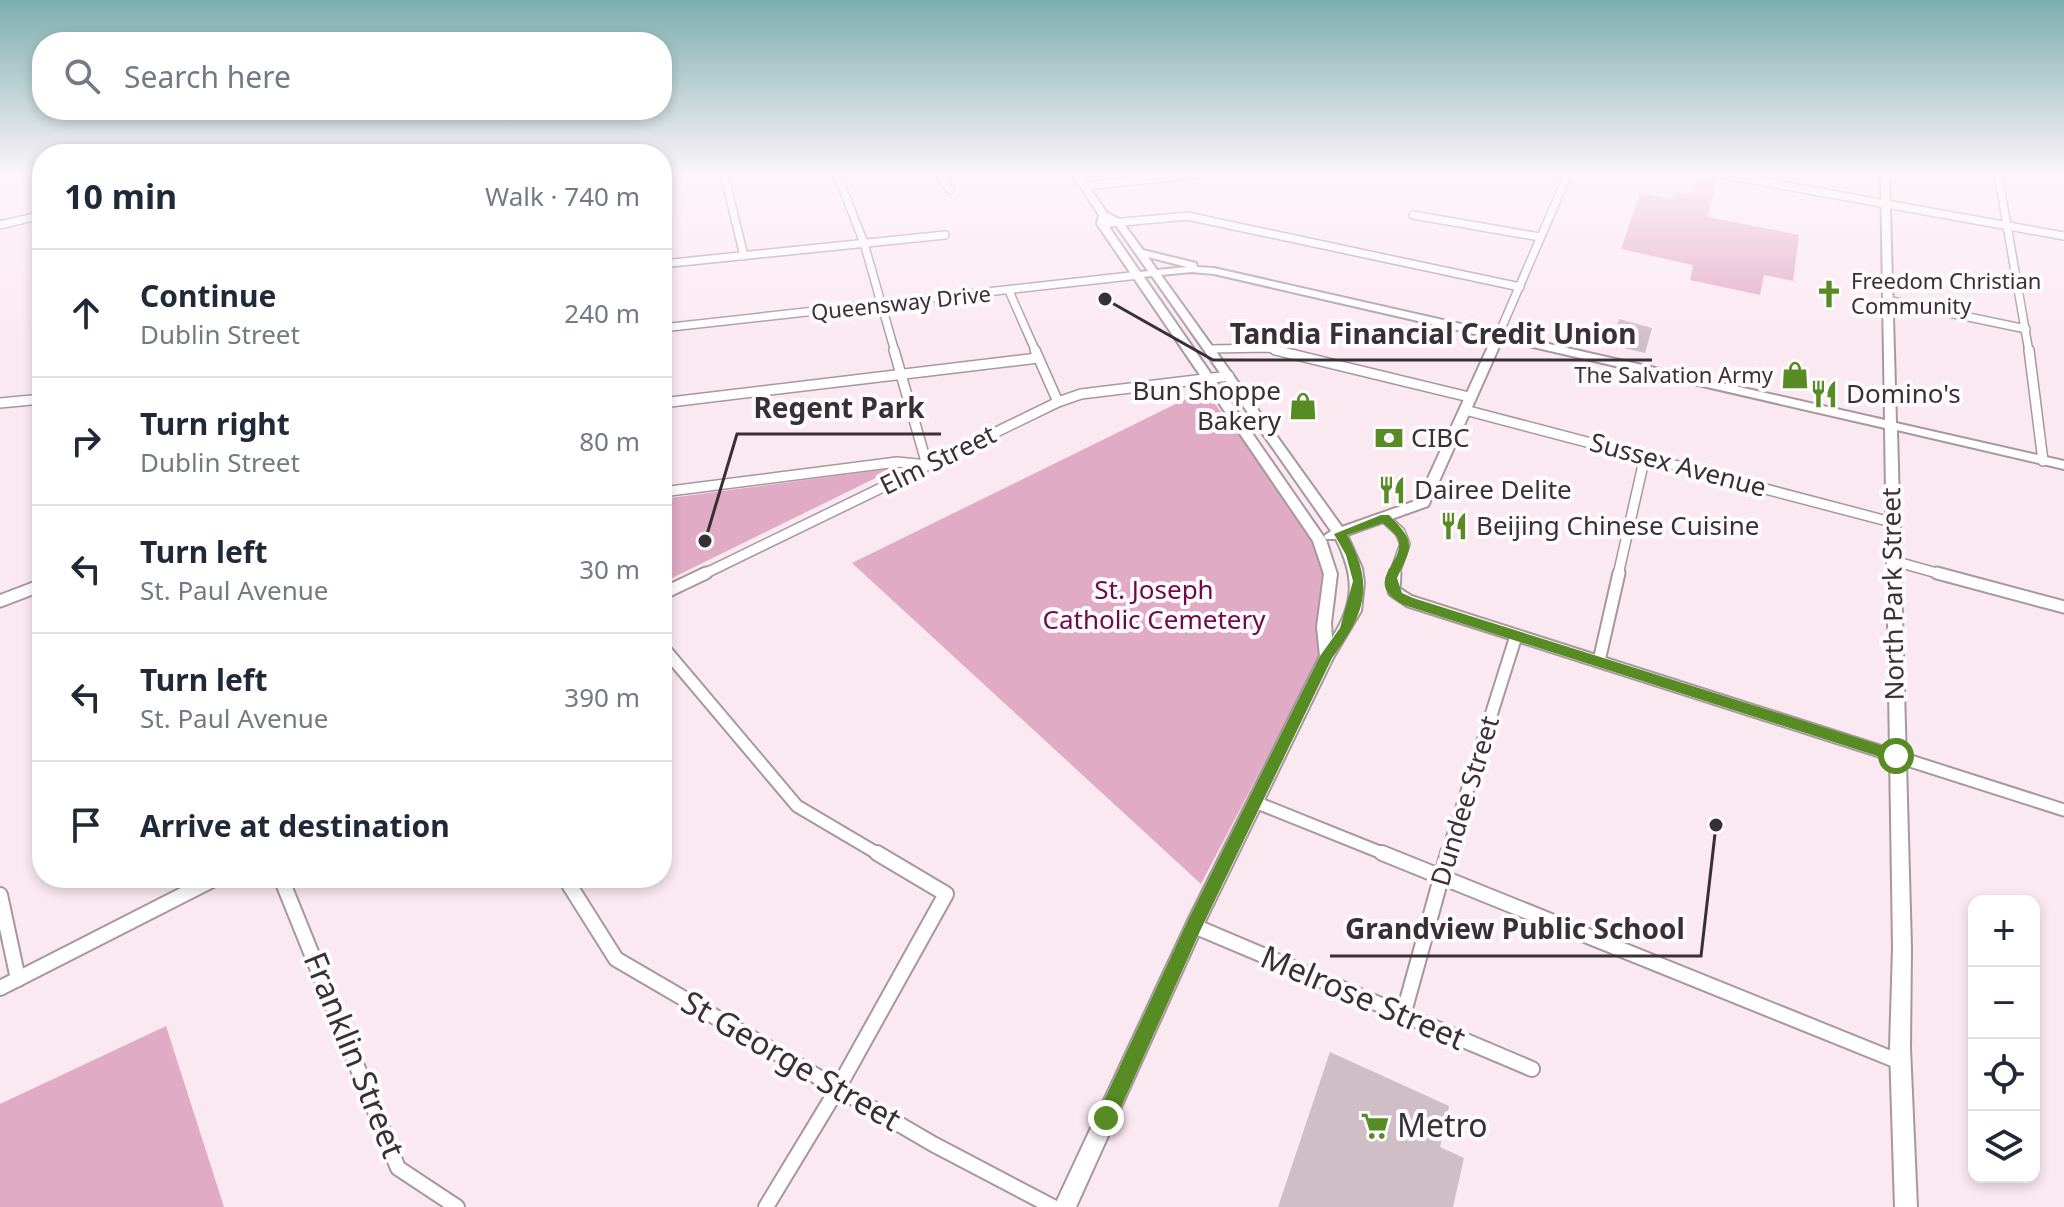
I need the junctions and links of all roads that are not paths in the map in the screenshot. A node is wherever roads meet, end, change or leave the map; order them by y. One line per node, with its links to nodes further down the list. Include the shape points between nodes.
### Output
1 (738, 230): 16 (street)
2 (859, 230): 14 (street)
3 (1110, 230): 20 (main road)
4 (1124, 230): 15 (main road)
5 (1254, 230): 21 (street)
6 (1501, 230): 13 (street)
7 (1543, 230): 13 (street)
8 (1886, 230): 23 (main road, North Park Street)
9 (2009, 230): 26 (street)
10 (2032, 230): 12 (street)
11 (945, 235): 14 (street)
12 (2064, 236)
13 (1540, 237): 21 (street)
14 (864, 243): 16 (street); 24 (street)
15 (1139, 252): 18 (main road); 19 (main road)
16 (744, 256): 17 (street)
17 (672, 263)
18 (1214, 271): 19 (main road); 27 (main road)
19 (1154, 274): 20 (main road); 28 (main road)
20 (1139, 275): 22 (street, Queensway Drive); 32 (main road)
21 (1520, 287): 27 (street)
22 (1009, 291): 24 (street, Queensway Drive); 29 (street)
23 (1887, 300): 26 (street); 38 (main road, North Park Street)
24 (882, 304): 25 (street, Queensway Drive); 30 (street)
25 (672, 327)
26 (2026, 329): 40 (street)
27 (1498, 336): 37 (main road); 38 (main road)
28 (1210, 349): 31 (main road); 37 (street, Sussex Avenue, via 1268,348)
29 (1038, 358): 30 (street); 35 (street)
30 (903, 375): 34 (street); 41 (street)
31 (1229, 376): 32 (street, Elm Street); 46 (main road)
32 (1209, 378): 35 (street, Elm Street, via 1081,394); 47 (main road)
33 (32, 400): 36 (street)
34 (672, 402)
35 (1058, 402): 41 (street, Elm Street)
36 (0, 403)
37 (1467, 404): 39 (street, Sussex Avenue); 44 (main road, via 1423,503)
38 (1888, 425): 40 (main road); 45 (main road, North Park Street)
39 (1645, 456): 45 (street, Sussex Avenue); 56 (street)
40 (2043, 461): 42 (main road)
41 (927, 465): 43 (street, via 897,462); 50 (street, Elm Street)
42 (2064, 465)
43 (672, 491)
44 (1385, 518): 46 (main road); 53 (street, via 1404,537 1405,548 1391,578 1398,596)
45 (1891, 522): 48 (main road, North Park Street)
46 (1340, 534): 47 (main road); 54 (main road, via 1360,581 1346,629)
47 (1319, 540): 54 (main road, via 1330,561 1332,583 1324,623)
48 (1894, 561): 52 (street); 57 (main road, North Park Street)
49 (32, 589): 51 (street)
50 (672, 589)
51 (0, 601)
52 (2064, 607)
53 (1516, 636): 56 (street); 60 (street, Dundee Street)
54 (1327, 656): 58 (main road)
55 (672, 661): 71 (street, via 797,806 946,894)
56 (1599, 661): 57 (street)
57 (1896, 756): 59 (street); 69 (main road, North Park Street)
58 (1255, 802): 60 (street); 65 (main road)
59 (2064, 810)
60 (1441, 877): 68 (street, Dundee Street); 69 (street)
61 (196, 888): 66 (street)
62 (285, 888): 72 (street, Franklin Street, via 398,1168)
63 (571, 888): 71 (street, St George Street, via 616,959)
64 (0, 895): 66 (street)
65 (1194, 926): 68 (street, Melrose Street); 75 (main road)
66 (18, 979): 67 (street)
67 (0, 988)
68 (1404, 1012): 70 (street, Melrose Street)
69 (1900, 1062): 76 (main road, North Park Street)
70 (1532, 1069)
71 (838, 1088): 73 (street); 74 (street, St George Street)
72 (457, 1207)
73 (766, 1207)
74 (1053, 1207)
75 (1065, 1207)
76 (1906, 1207)

